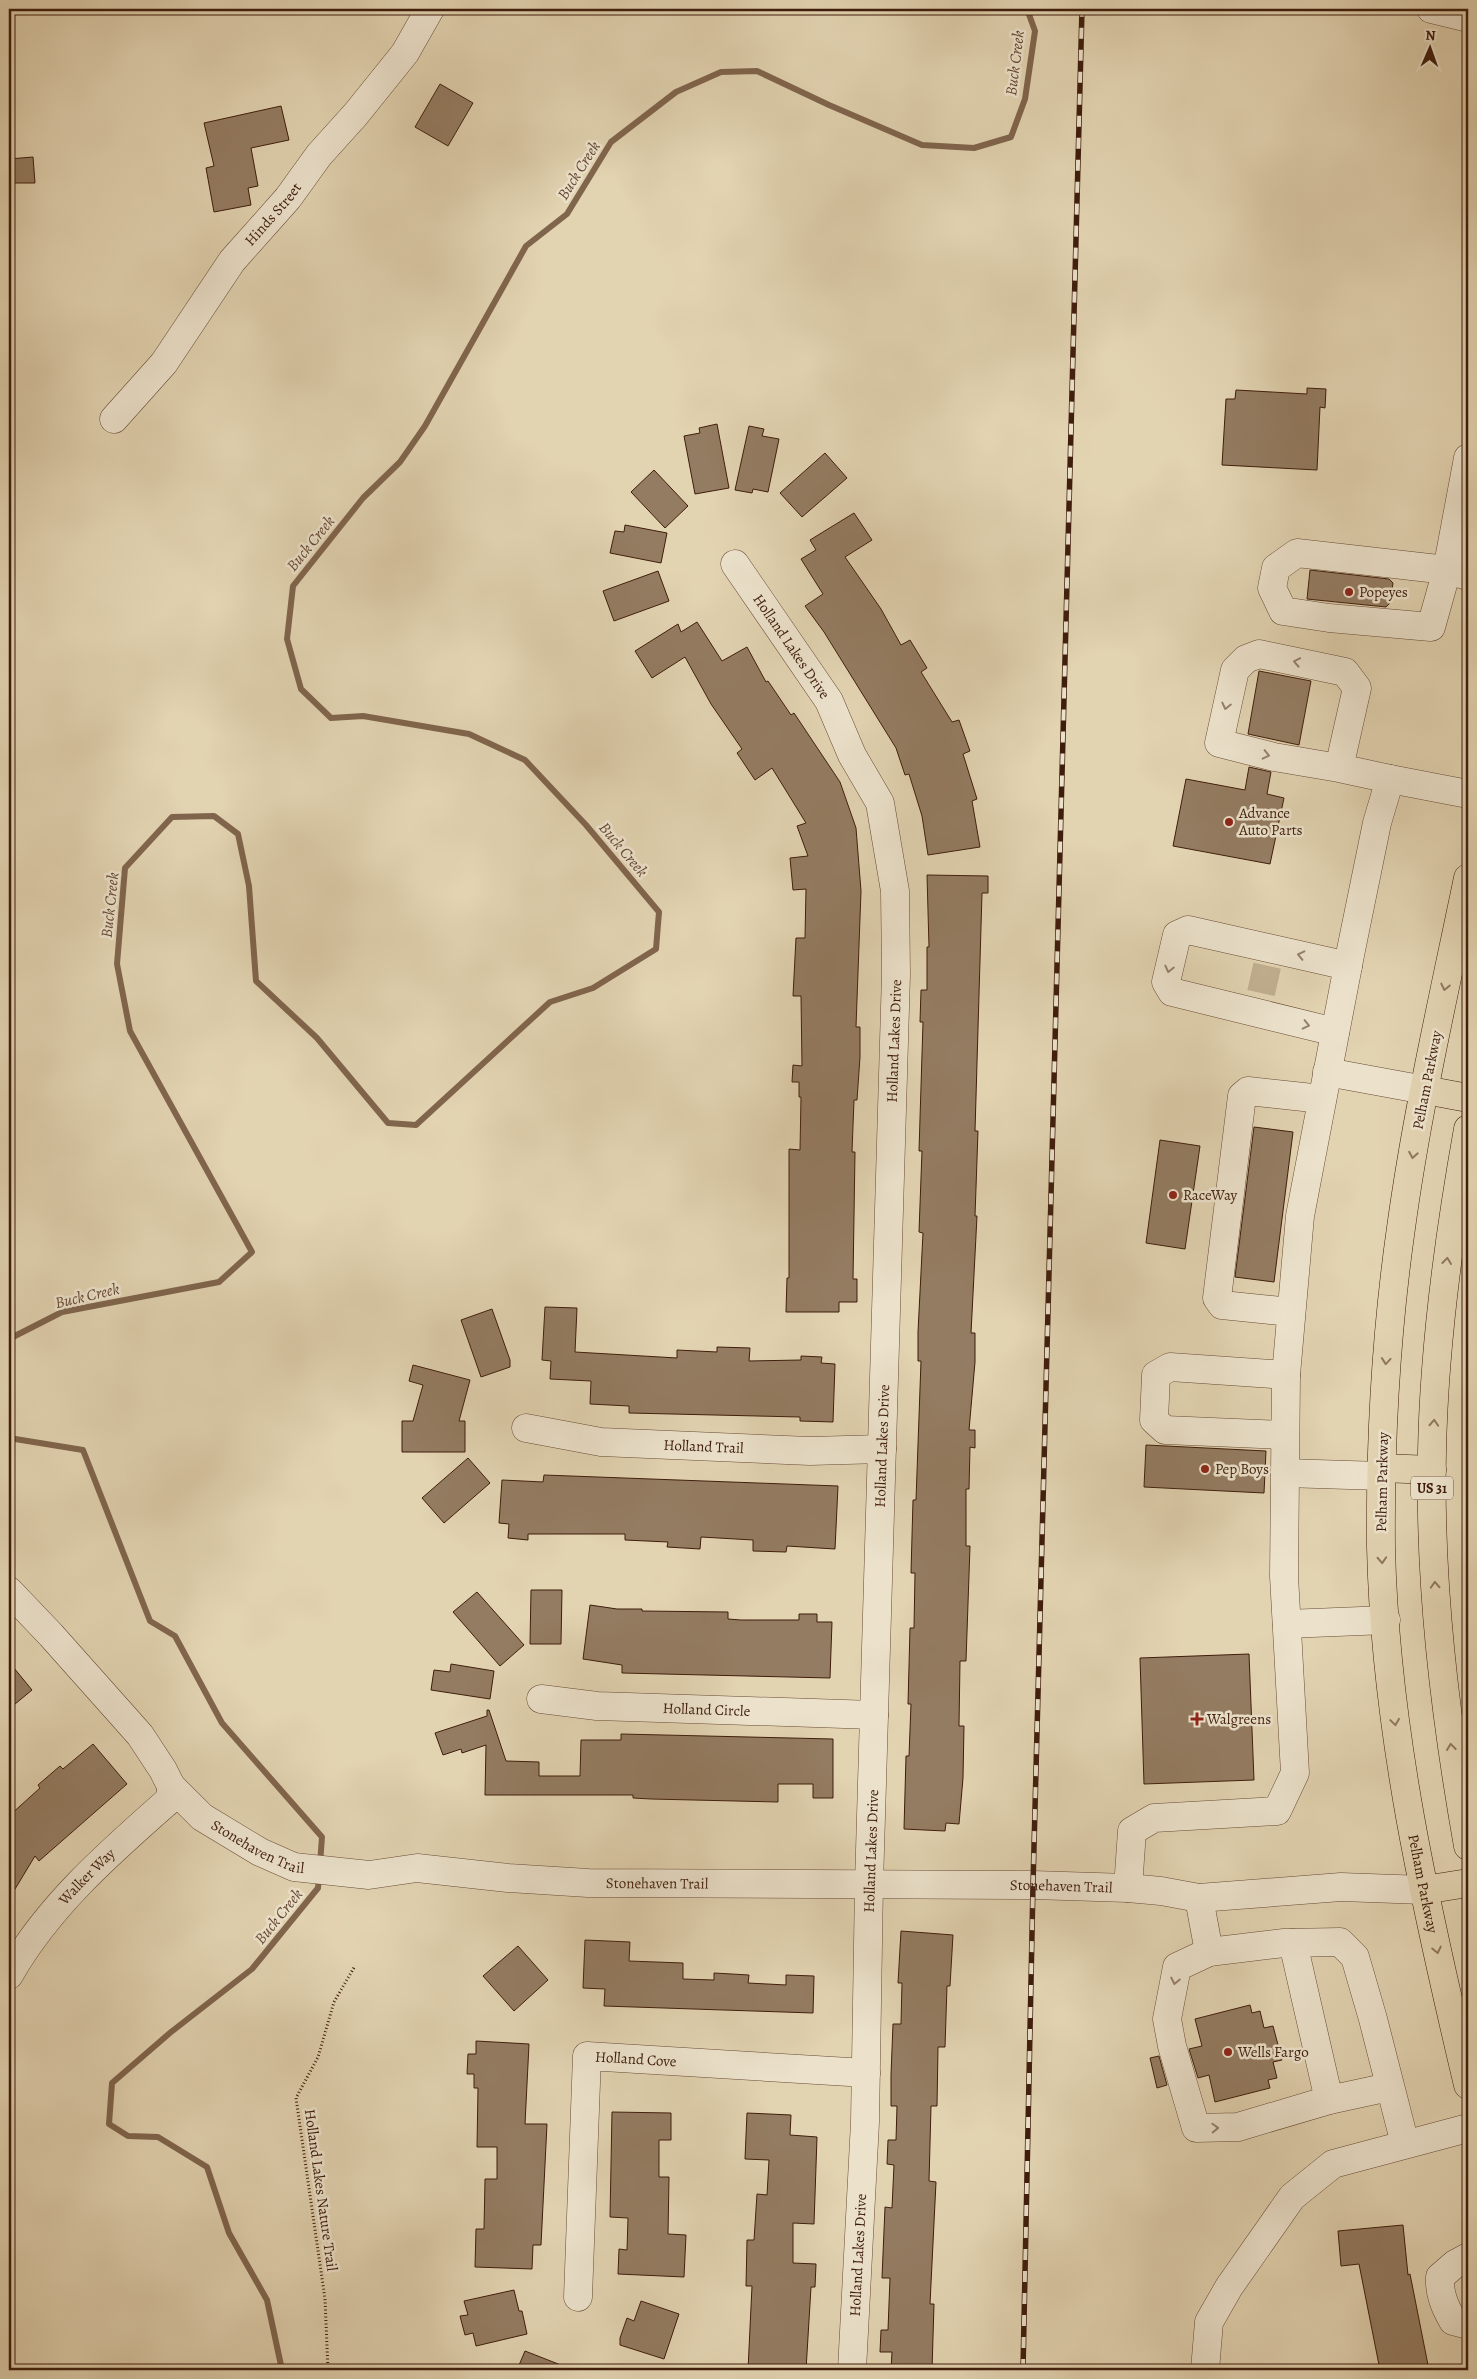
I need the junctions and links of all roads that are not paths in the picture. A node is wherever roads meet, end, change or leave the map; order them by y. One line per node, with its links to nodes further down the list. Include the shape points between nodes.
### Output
1 (430, 9): 4 (street, Hinds Street, via 405,53 319,155 288,198 232,261 164,363)
2 (1432, 9): 3 (street)
3 (1468, 18)
4 (114, 418)
5 (1468, 458): 7 (street)
6 (735, 564): 23 (street, Holland Lakes Drive, via 830,701 852,755 880,803 895,891 896,974)
7 (1458, 573): 7 (street, via 1297,553 1276,568 1272,588 1283,611 1431,627)
8 (1339, 768): 8 (street, one-way to 8, via 1357,688 1345,672 1259,654 1246,659 1235,670 1218,741 1274,757); 9 (street)
9 (1390, 779): 10 (street); 12 (street, via 1377,823)
10 (1468, 794)
11 (1468, 878): 15 (main road, Pelham Parkway, one-way to 15)
12 (1348, 966): 13 (street); 13 (street, one-way to 13, via 1269,955 1188,930 1177,935 1166,982 1172,992 1259,1003)
13 (1335, 1032): 14 (street)
14 (1327, 1072): 15 (street); 17 (street)
15 (1425, 1090): 16 (main road); 25 (main road, Pelham Parkway, one-way to 25, via 1392,1294)
16 (1468, 1098)
17 (1322, 1099): 19 (street, via 1300,1216); 19 (street, via 1248,1091 1242,1096 1217,1298 1222,1305)
18 (1468, 1129): 24 (main road, US 31, one-way to 18, via 1443,1294)
19 (1291, 1312): 20 (street)
20 (1286, 1375): 22 (street); 22 (street, via 1170,1367 1156,1375 1154,1420 1166,1430)
21 (526, 1428): 23 (street, Holland Trail, via 601,1442 810,1451)
22 (1285, 1435): 26 (street)
23 (882, 1450): 31 (street, Holland Lakes Drive)
24 (1432, 1470): 25 (main road); 33 (main road, US 31, one-way to 24, via 1451,1753 1442,1670)
25 (1382, 1472): 26 (street); 28 (main road, Pelham Parkway, one-way to 28)
26 (1285, 1473): 29 (street)
27 (9, 1591): 32 (street, Stonehaven Trail, via 140,1735)
28 (1386, 1620): 29 (street); 37 (main road, Pelham Parkway, one-way to 37, via 1393,1707)
29 (1287, 1624): 36 (street, via 1295,1773 1277,1811 1154,1818 1132,1831)
30 (541, 1699): 31 (street, Holland Circle, via 597,1706)
31 (874, 1716): 35 (street, Holland Lakes Drive)
32 (171, 1786): 35 (street, Stonehaven Trail, via 202,1817 260,1852 294,1867 369,1875 417,1868 588,1883); 41 (street, Walker Way, via 168,1801 78,1885 22,1952)
33 (1468, 1846)
34 (1468, 1883): 37 (main road)
35 (869, 1884): 36 (street, Stonehaven Trail); 42 (street, Holland Lakes Drive)
36 (1128, 1888): 38 (street, Stonehaven Trail)
37 (1424, 1890): 38 (street, Stonehaven Trail, via 1341,1887); 43 (main road, Pelham Parkway, one-way to 43)
38 (1199, 1898): 40 (street)
39 (1293, 1943): 40 (street); 44 (street, via 1340,1942 1354,1957); 45 (street)
40 (1209, 1952): 45 (street, one-way to 45, via 1177,1967 1167,2019 1196,2128 1238,2127)
41 (9, 1975)
42 (866, 2072): 49 (street, Holland Cove, via 587,2056); 51 (street, Holland Lakes Drive)
43 (1468, 2085)
44 (1389, 2087): 45 (street); 47 (street)
45 (1329, 2100)
46 (1468, 2128): 47 (street)
47 (1405, 2144): 52 (street, via 1333,2164 1292,2197 1229,2287 1209,2322)
48 (1468, 2257): 50 (street, via 1440,2277 1439,2288 1453,2321)
49 (578, 2298)
50 (1468, 2325)
51 (852, 2370)
52 (1205, 2370)

